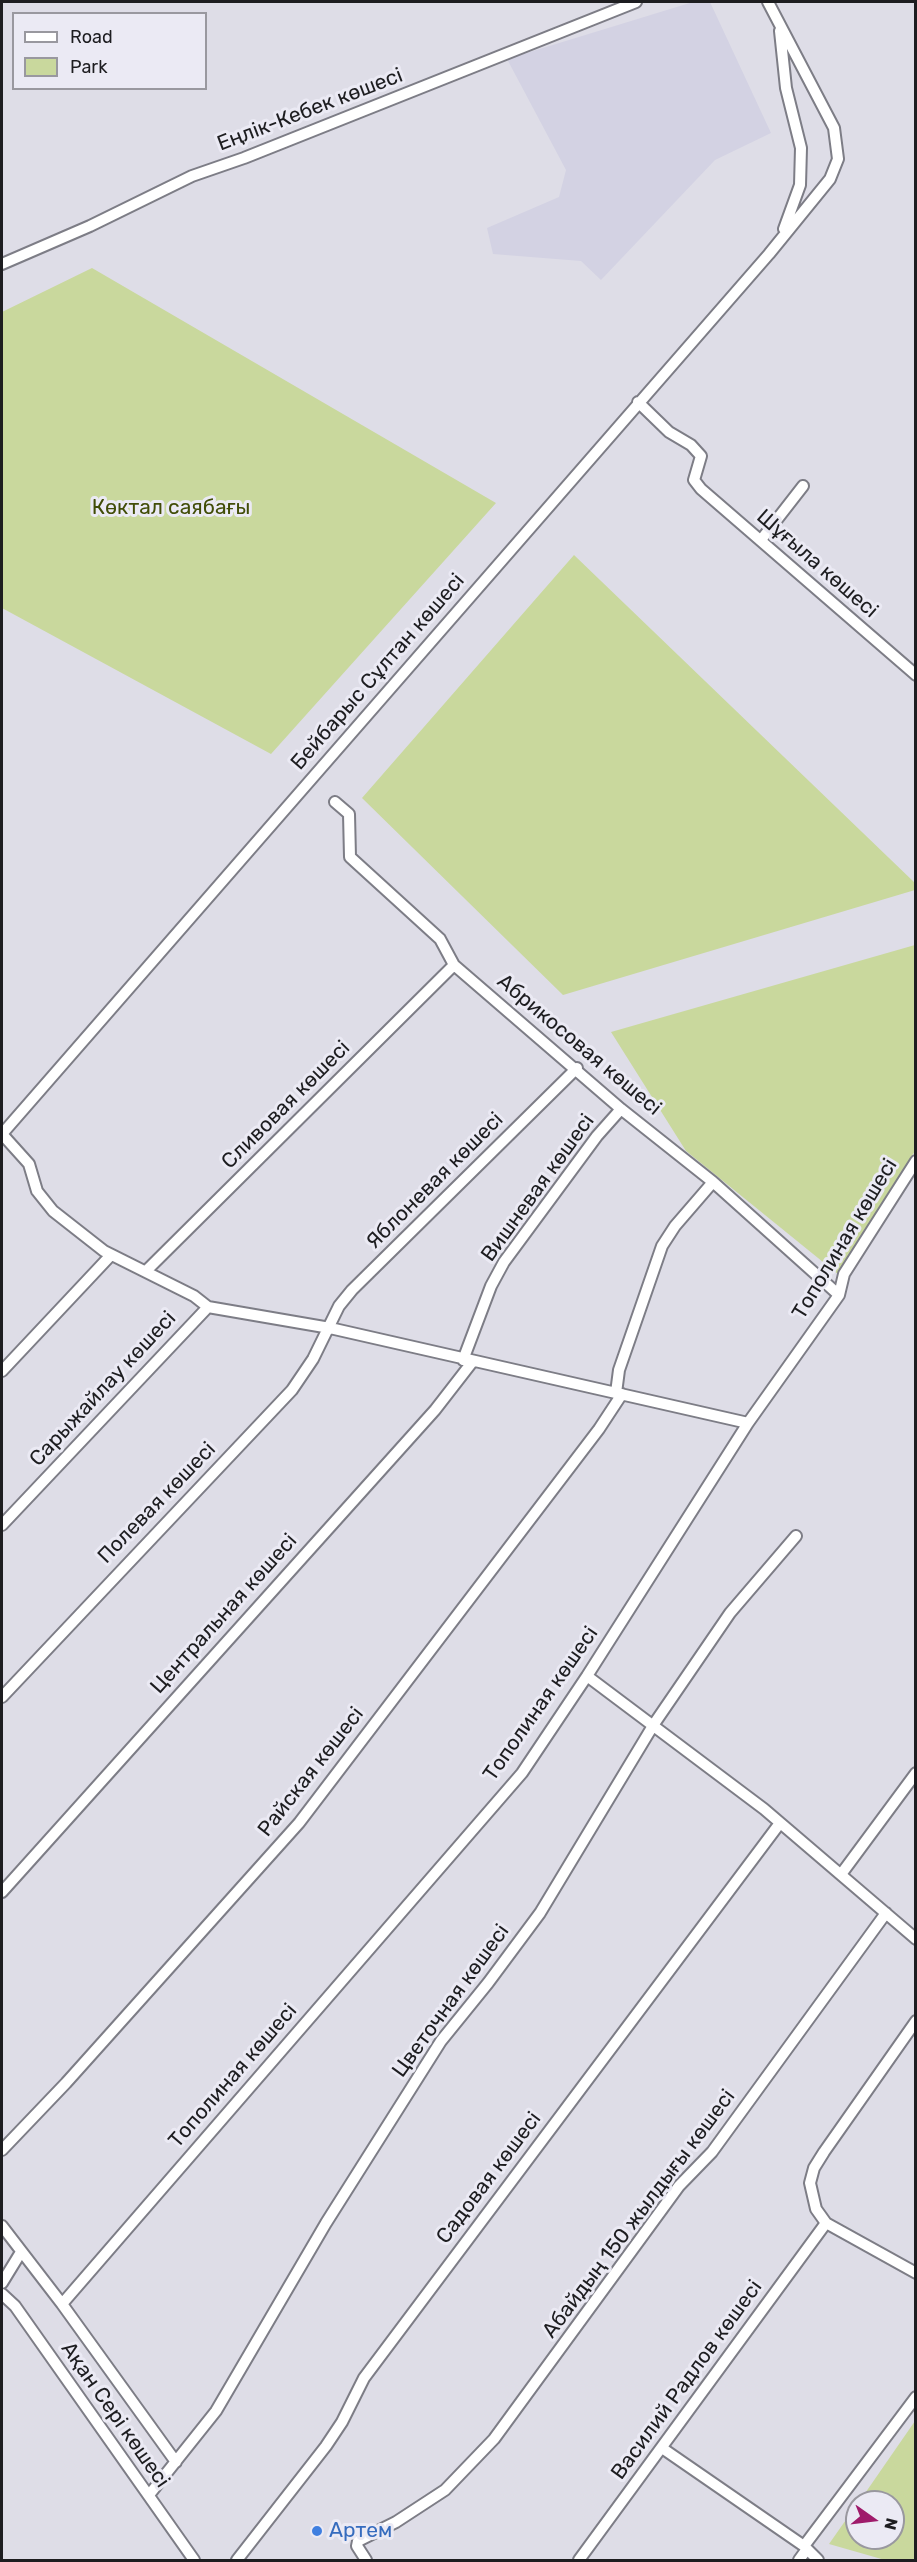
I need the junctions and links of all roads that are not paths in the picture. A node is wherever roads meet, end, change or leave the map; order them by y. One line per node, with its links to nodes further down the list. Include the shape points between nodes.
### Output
1 (636, 2): 5 (street, Еңлік-Кебек көшесі, via 192,176)
2 (769, 2): 3 (street)
3 (779, 27): 4 (street, via 786,88 801,148 800,185); 4 (street, Бейбарыс Сұлтан көшесі, via 834,128 838,159 830,179)
4 (782, 235): 6 (street, Бейбарыс Сұлтан көшесі)
5 (2, 264)
6 (638, 402): 8 (street, Шұғыла көшесі, via 701,456 694,480); 14 (street, Бейбарыс Сұлтан көшесі)
7 (803, 486): 8 (street)
8 (761, 540): 9 (street, Шұғыла көшесі)
9 (915, 675)
10 (335, 802): 11 (street, Абрикосовая көшесі, via 349,814 350,857 440,939)
11 (454, 965): 12 (street, Абрикосовая көшесі); 18 (street, Сливовая көшесі)
12 (577, 1068): 13 (street, Абрикосовая көшесі); 21 (street, Яблоневая көшесі, via 352,1290 339,1306)
13 (621, 1109): 16 (street, Абрикосовая көшесі); 22 (street, Вишневая көшесі, via 504,1262 491,1286)
14 (2, 1134): 17 (street, via 29,1164 37,1191 53,1211)
15 (915, 1161): 19 (street, Тополиная көшесі, via 844,1275)
16 (713, 1182): 19 (street, Абрикосовая көшесі); 24 (street, via 663,1246 619,1370)
17 (111, 1255): 18 (street); 23 (street)
18 (146, 1271): 20 (street)
19 (838, 1295): 25 (street, Тополиная көшесі)
20 (208, 1306): 21 (street); 26 (street, Сарыжайлау көшесі)
21 (330, 1328): 22 (street); 29 (street, Полевая көшесі, via 292,1390)
22 (468, 1360): 24 (street); 34 (street, Центральная көшесі, via 435,1410)
23 (2, 1371)
24 (619, 1393): 25 (street); 38 (street, Райская көшесі, via 599,1429 299,1823)
25 (747, 1423): 28 (street, Тополиная көшесі)
26 (2, 1525)
27 (795, 1536): 30 (street, Цветочная көшесі, via 730,1613)
28 (588, 1676): 30 (street); 45 (street, Тополиная көшесі, via 522,1773)
29 (2, 1697)
30 (654, 1724): 32 (street); 48 (street, Цветочная көшесі, via 540,1912 441,2042 326,2223 216,2411)
31 (915, 1773): 33 (street)
32 (780, 1822): 33 (street); 52 (street, Садовая көшесі, via 364,2378 326,2446)
33 (842, 1873): 35 (street)
34 (2, 1892)
35 (886, 1912): 36 (street); 53 (street, Абайдың 150 жылдығы көшесі, via 712,2152 679,2186 494,2439 445,2490 358,2541)
36 (915, 1939)
37 (915, 2021): 39 (street, via 814,2168 812,2197)
38 (2, 2151)
39 (826, 2223): 42 (street); 47 (street, Василий Радлов көшесі)
40 (2, 2226): 41 (street)
41 (21, 2252): 43 (street); 45 (street)
42 (915, 2273)
43 (2, 2283)
44 (2, 2294): 49 (street, Ақан Сері көшесі, via 15,2306)
45 (62, 2304): 48 (street)
46 (915, 2397): 50 (street)
47 (662, 2448): 50 (street); 54 (street, Василий Радлов көшесі)
48 (176, 2462): 49 (street, Цветочная көшесі)
49 (149, 2495): 51 (street, Ақан Сері көшесі)
50 (806, 2548): 55 (street); 56 (street)
51 (194, 2560)
52 (237, 2560)
53 (366, 2560)
54 (579, 2560)
55 (799, 2560)
56 (819, 2560)

